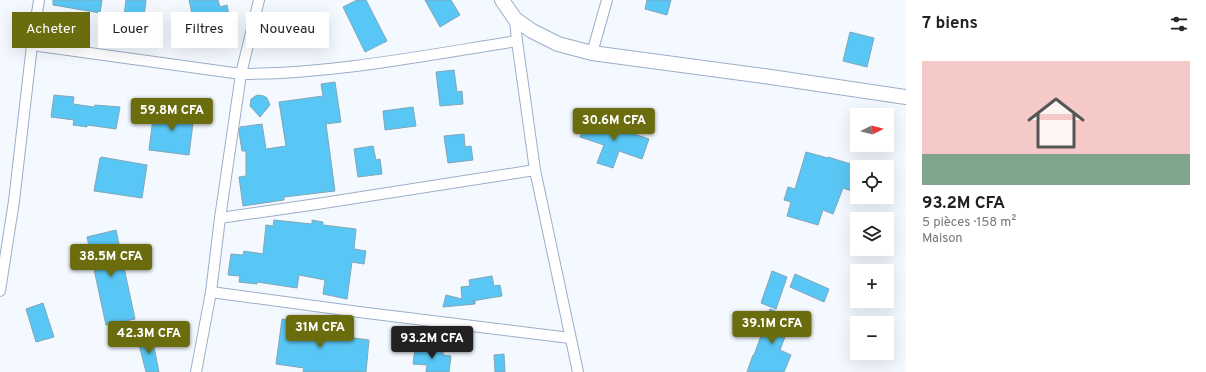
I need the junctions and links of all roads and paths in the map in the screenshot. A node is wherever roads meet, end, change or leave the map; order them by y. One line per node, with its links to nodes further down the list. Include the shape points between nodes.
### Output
1 (39, 0): 5 (street)
2 (259, 0): 11 (street)
3 (502, 0): 6 (street)
4 (607, 0): 10 (street)
5 (37, 12)
6 (515, 19): 7 (street); 10 (street, via 558,44)
7 (517, 41): 11 (street, via 351,66 276,74); 13 (street)
8 (32, 48): 15 (street, via 14,201)
9 (54, 48): 11 (street)
10 (592, 53): 12 (street)
11 (241, 74): 14 (street)
12 (906, 96)
13 (535, 170): 14 (street); 17 (street)
14 (220, 218): 16 (street)
15 (0, 291)
16 (211, 292): 17 (street); 18 (street)
17 (570, 338): 19 (street)
18 (196, 372)
19 (578, 372)

